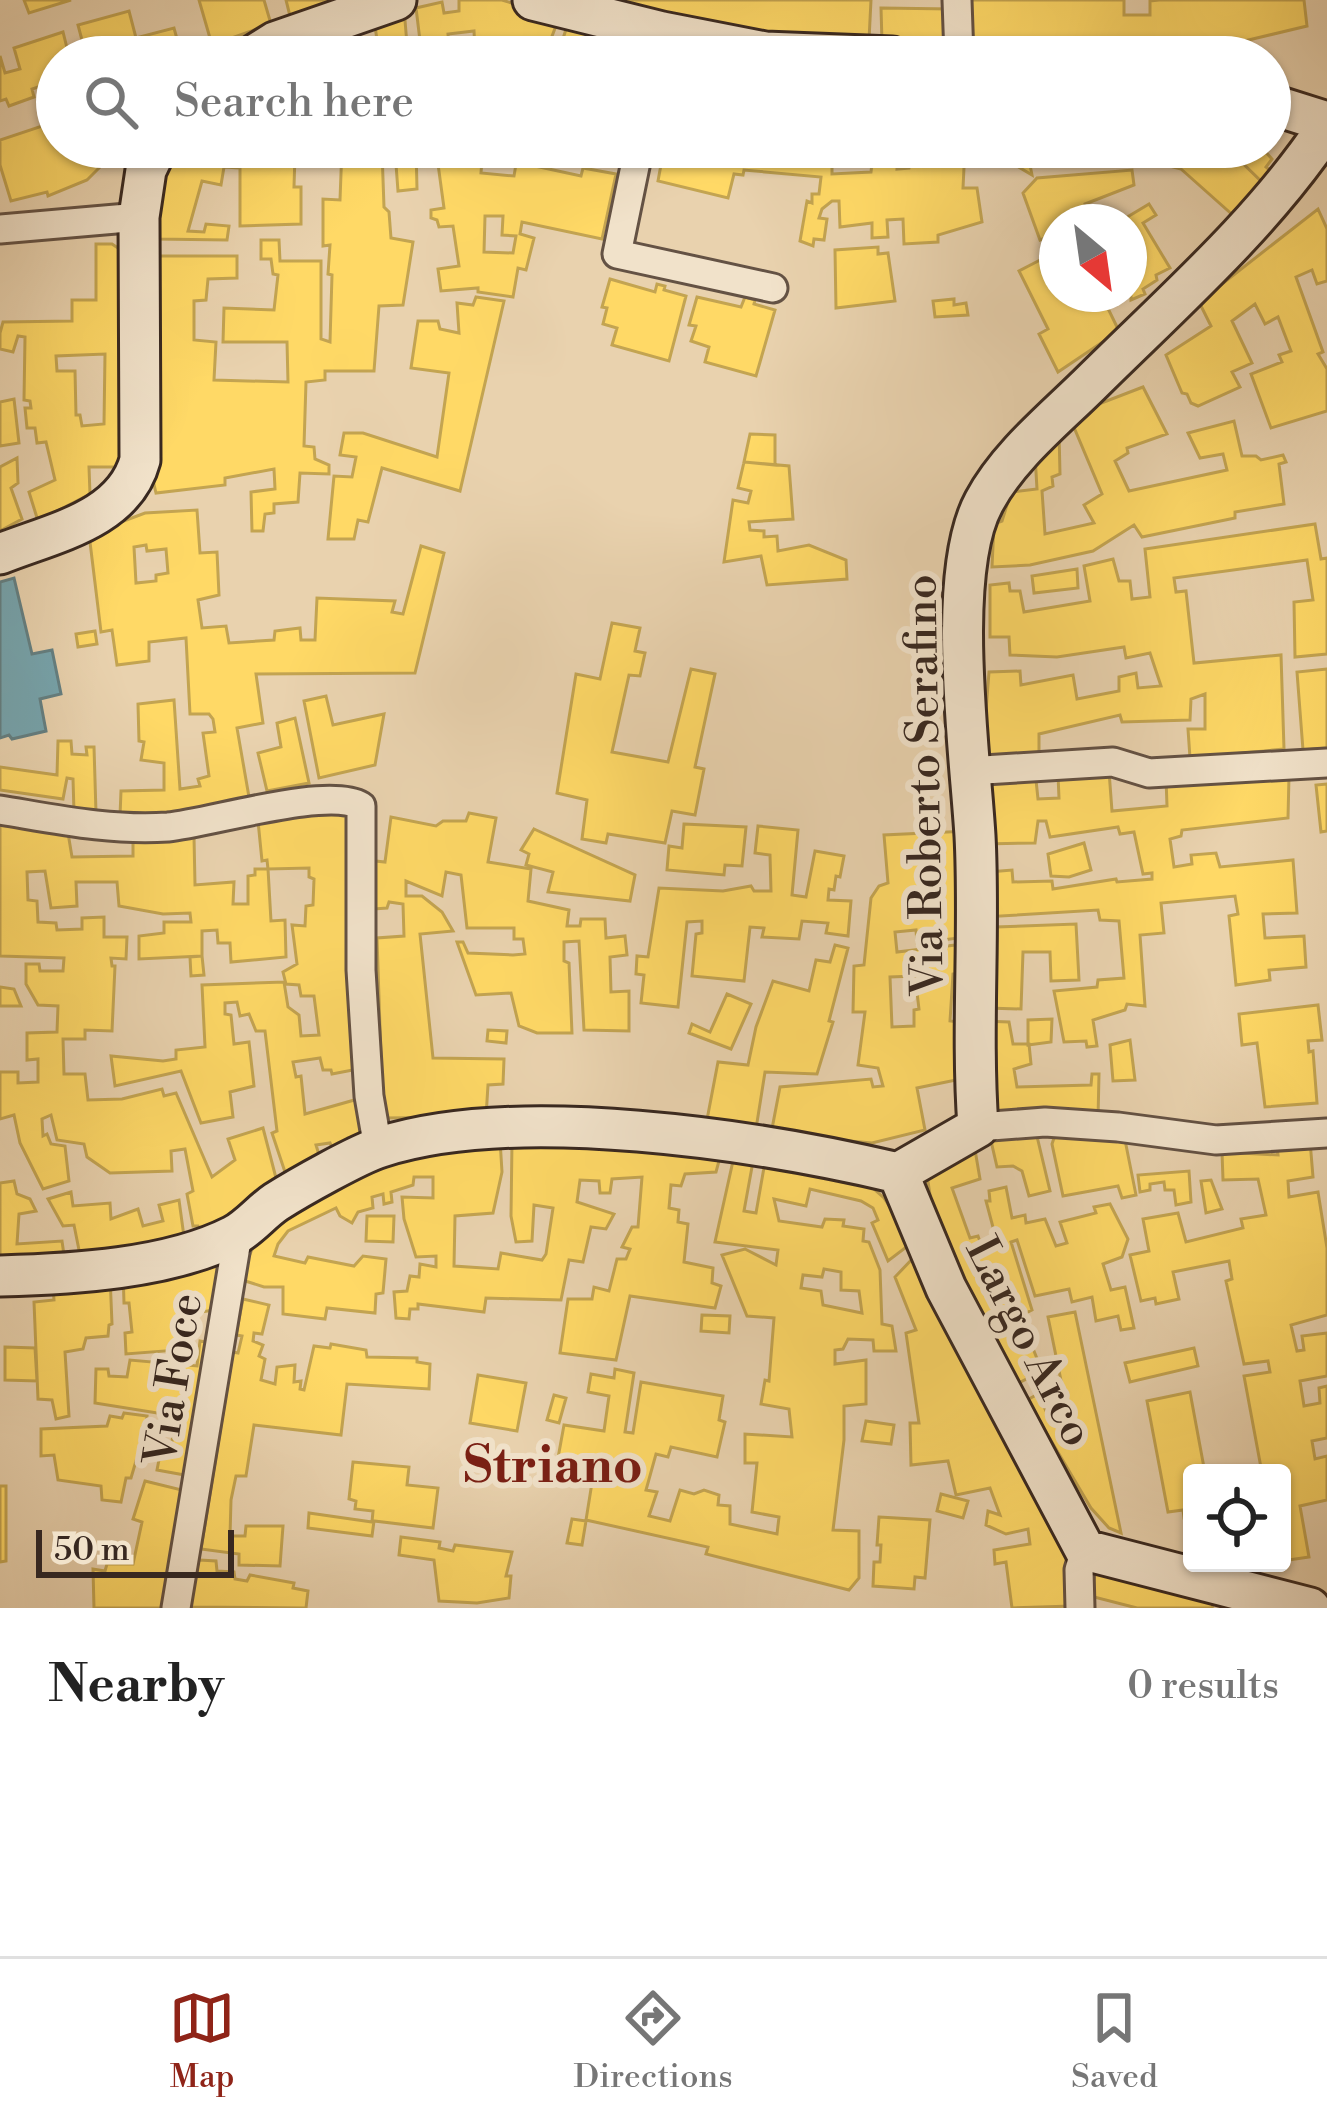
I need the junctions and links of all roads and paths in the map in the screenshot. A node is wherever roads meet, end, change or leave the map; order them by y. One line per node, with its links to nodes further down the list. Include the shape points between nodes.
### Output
1 (396, 0): 5 (main road)
2 (533, 0): 4 (main road)
3 (957, 0): 7 (street)
4 (585, 5): 6 (main road)
5 (292, 36)
6 (643, 36)
7 (958, 36)
8 (1291, 120): 9 (main road)
9 (1322, 143): 17 (main road, Via Roberto Serafino, via 1253,224 1024,449 983,503 963,569)
10 (147, 168): 12 (main road)
11 (635, 168): 14 (street, via 617,254)
12 (140, 217): 13 (street); 15 (main road, via 136,473 122,498 95,517)
13 (0, 230)
14 (773, 288)
15 (0, 554)
16 (1327, 764): 17 (street, via 1149,773 1113,762)
17 (968, 771): 19 (main road, Via Roberto Serafino)
18 (0, 809): 21 (street, via 150,827 300,803 361,806 361,970)
19 (978, 1126): 20 (street, via 1118,1126 1216,1140); 22 (main road)
20 (1327, 1133)
21 (378, 1148): 22 (main road, via 449,1131 603,1130); 23 (main road, via 278,1201)
22 (898, 1173): 25 (main road, Largo Arco, via 946,1288)
23 (238, 1234): 24 (main road, via 76,1274); 26 (street, Via Foce)
24 (0, 1276)
25 (1085, 1550): 27 (street); 28 (main road)
26 (176, 1608)
27 (1080, 1608)
28 (1310, 1608)

